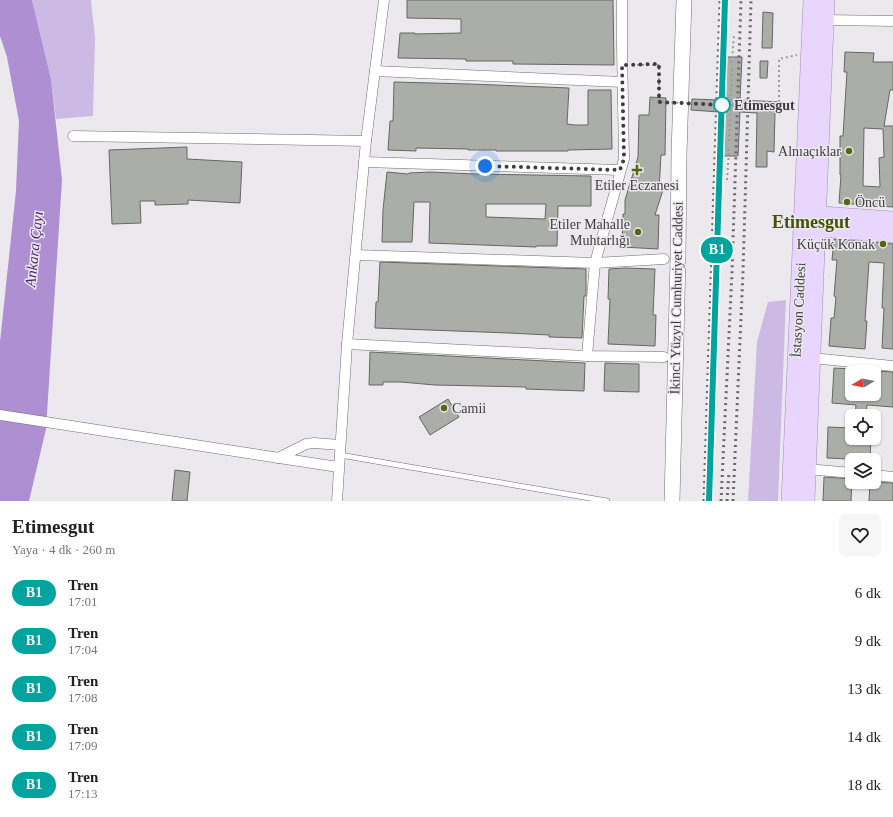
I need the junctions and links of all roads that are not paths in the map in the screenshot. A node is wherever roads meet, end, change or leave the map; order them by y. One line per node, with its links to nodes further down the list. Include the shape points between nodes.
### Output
1 (384, 0): 8 (street)
2 (622, 0): 9 (street)
3 (684, 0): 35 (main road, İkinci Yüzyıl Cumhuriyet Caddesi)
4 (812, 0): 15 (main road, İstasyon Caddesi)
5 (826, 0): 6 (main road, İstasyon Caddesi)
6 (825, 20): 7 (street); 15 (main road, İstasyon Caddesi)
7 (893, 21)
8 (375, 71): 9 (street); 11 (street)
9 (622, 82): 13 (street, via 624,159)
10 (73, 136): 11 (street)
11 (366, 141): 12 (street)
12 (364, 162): 13 (street); 17 (street)
13 (620, 170): 19 (street)
14 (893, 220): 15 (main road)
15 (810, 221): 16 (main road); 23 (main road, İstasyon Caddesi); 36 (main road, İstasyon Caddesi)
16 (893, 234)
17 (356, 255): 19 (street); 20 (street)
18 (664, 259): 19 (street)
19 (595, 263): 21 (street)
20 (347, 344): 21 (street); 26 (street)
21 (587, 356): 22 (street)
22 (664, 357)
23 (812, 358): 24 (street); 29 (main road, İstasyon Caddesi)
24 (893, 366)
25 (0, 415): 27 (street)
26 (340, 450): 27 (street, via 314,443 306,444); 28 (street); 34 (lane)
27 (278, 458): 28 (street)
28 (338, 467): 33 (street)
29 (807, 469): 30 (street); 37 (main road, İstasyon Caddesi)
30 (845, 472)
31 (881, 476): 32 (street)
32 (893, 477)
33 (337, 501)
34 (607, 501)
35 (672, 501)
36 (790, 501)
37 (806, 501)

